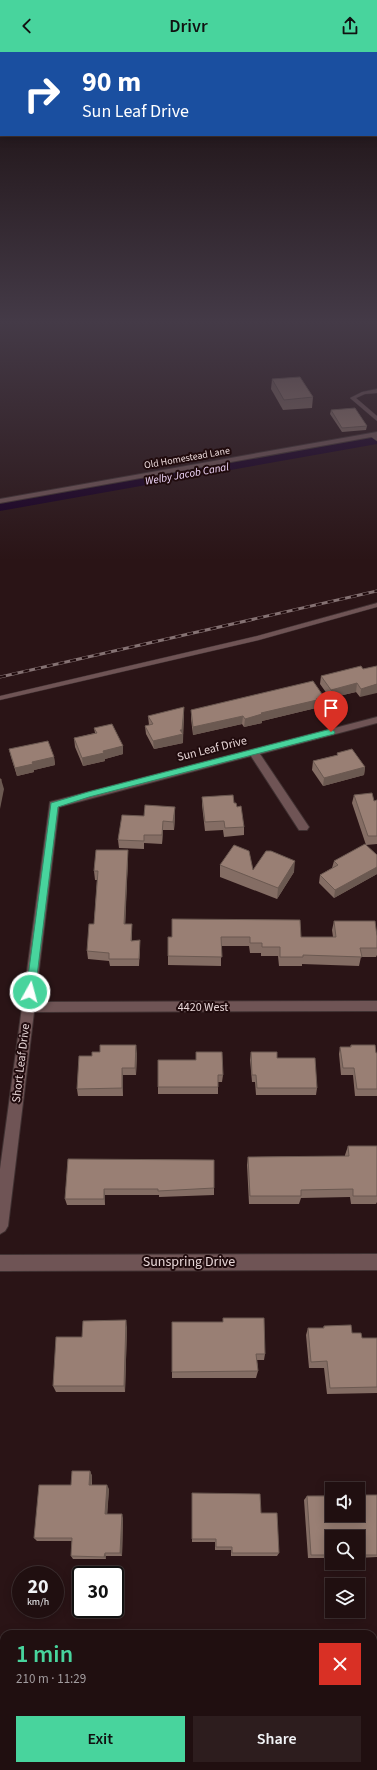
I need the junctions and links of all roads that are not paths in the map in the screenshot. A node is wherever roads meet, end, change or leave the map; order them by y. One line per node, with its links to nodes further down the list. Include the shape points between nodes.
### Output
1 (355, 400): 2 (lane)
2 (377, 419)
3 (375, 436): 4 (street, Old Homestead Lane)
4 (0, 501)
5 (377, 605): 6 (lane, via 260,638)
6 (0, 698)
7 (377, 720): 8 (street, Sun Leaf Drive)
8 (254, 752): 9 (street, Sun Leaf Drive); 10 (street)
9 (54, 805): 12 (street, Short Leaf Drive)
10 (303, 827)
11 (377, 1006): 12 (street, 4420 West)
12 (28, 1007): 13 (street, Short Leaf Drive)
13 (0, 1226)
14 (377, 1262): 15 (street, Sunspring Drive)
15 (0, 1263)

